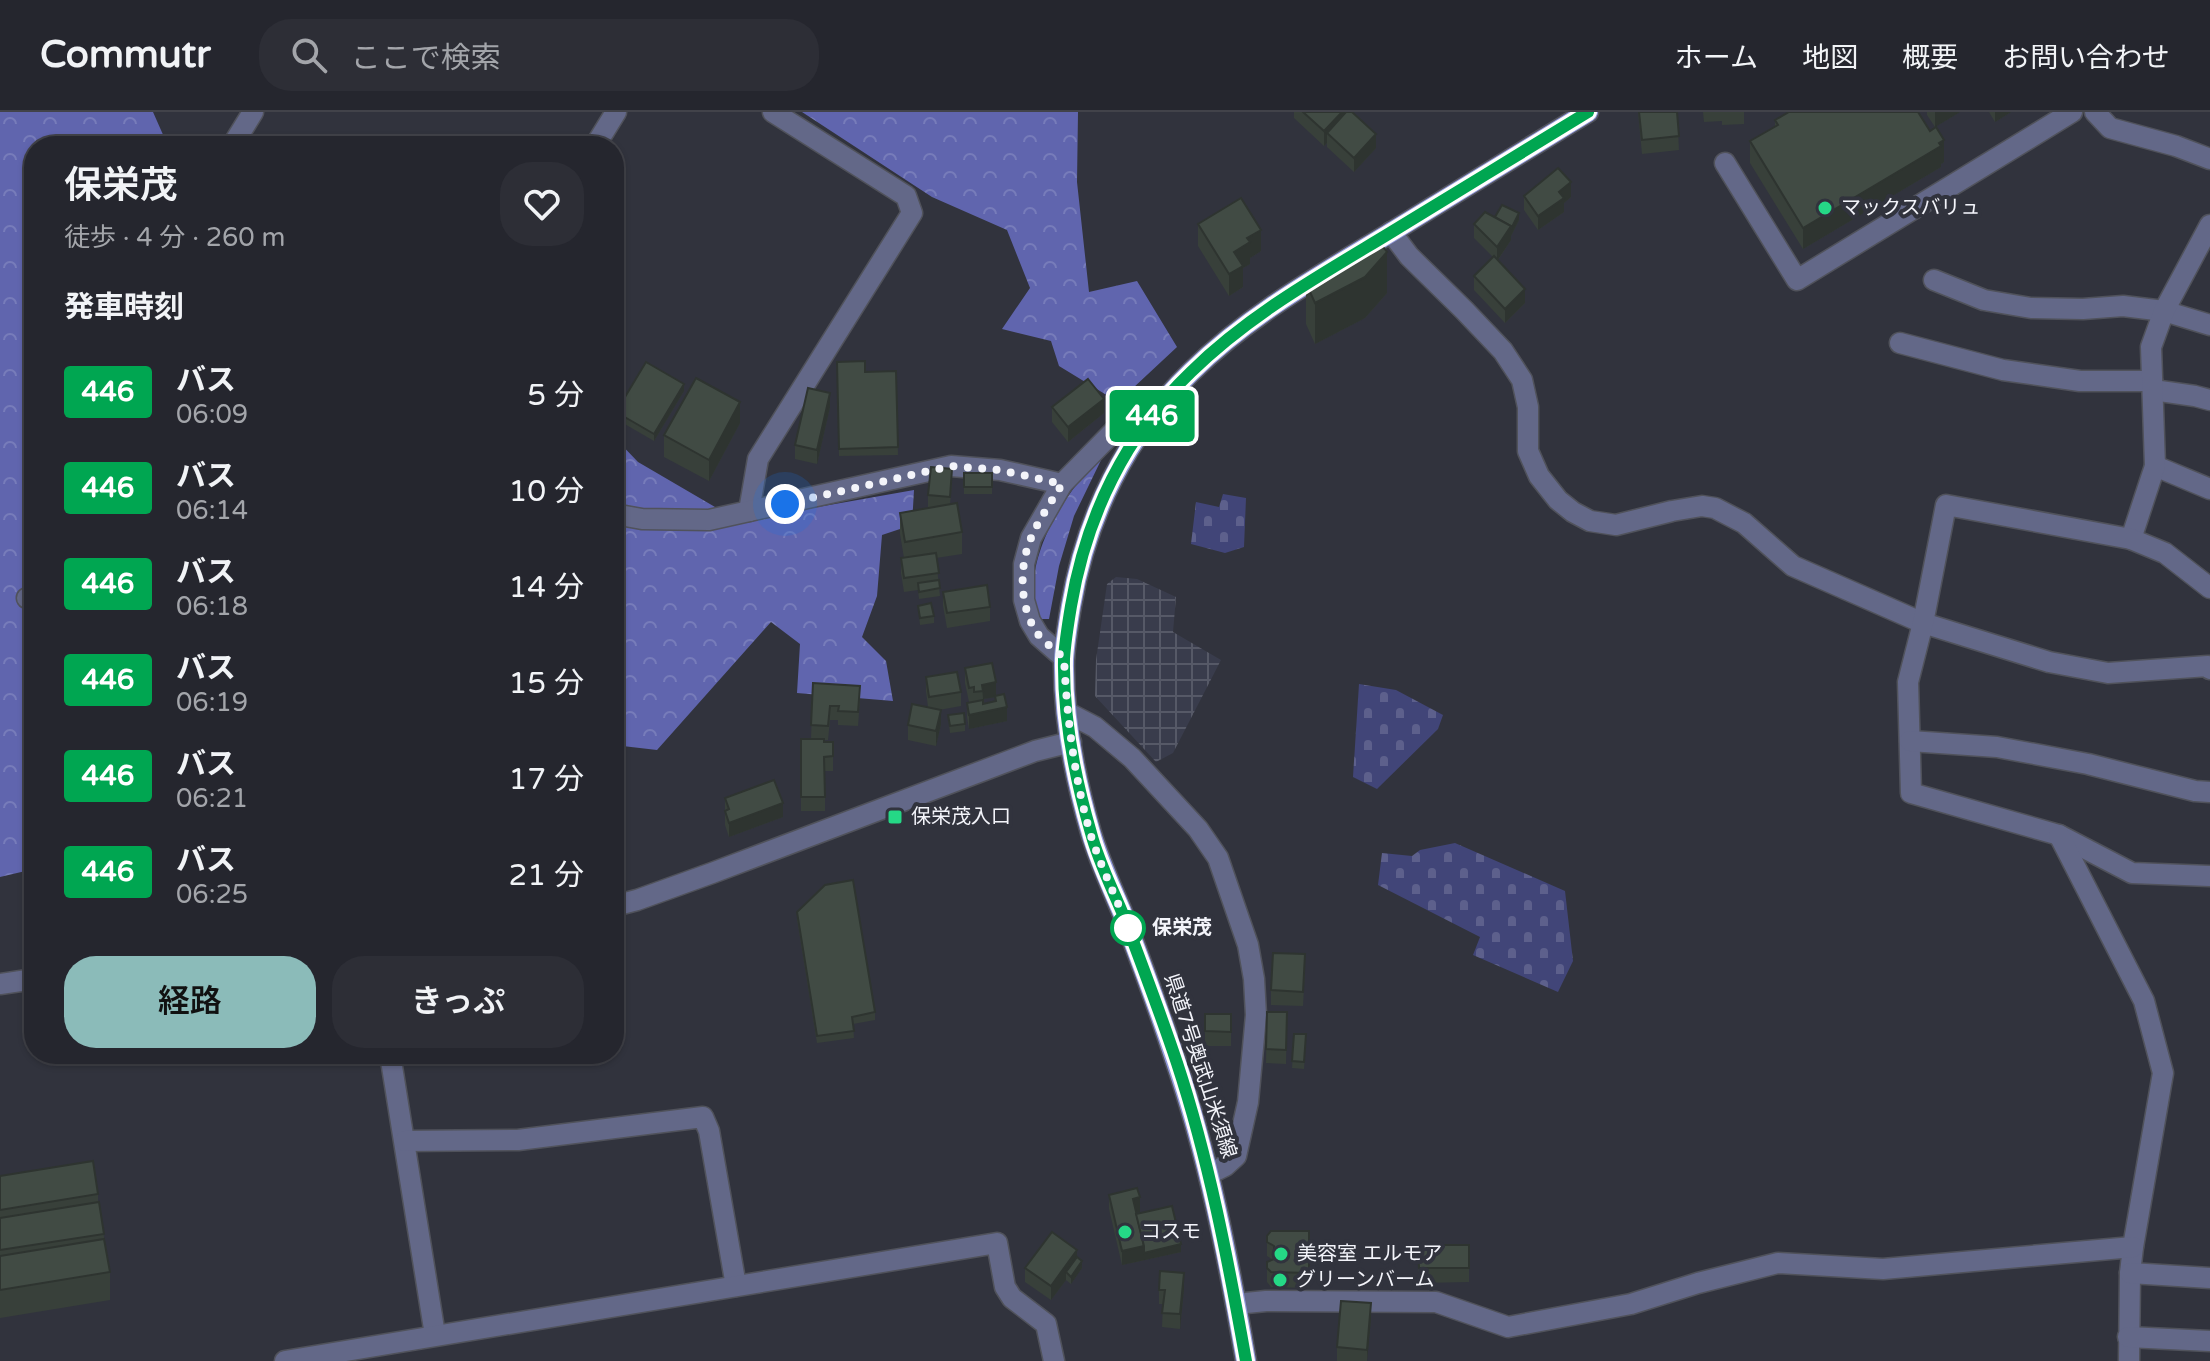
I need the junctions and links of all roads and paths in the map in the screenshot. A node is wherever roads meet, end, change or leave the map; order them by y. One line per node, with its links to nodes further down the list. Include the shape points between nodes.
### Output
1 (253, 112): 7 (street)
2 (616, 112): 8 (street)
3 (773, 112): 23 (street, via 906,196 912,213 758,459)
4 (2072, 112): 10 (street, via 1797,280)
5 (2095, 112): 9 (street, via 2110,128)
6 (1575, 116): 12 (main road, 県道7号奥武山米須線)
7 (238, 136)
8 (601, 136)
9 (2210, 159)
10 (1725, 163)
11 (2210, 225): 14 (street)
12 (1391, 232): 19 (main road, 県道7号奥武山米須線, via 1278,301 1190,373); 27 (street, via 1503,351 1522,380 1528,451 1539,476 1573,512 1616,525 1672,511 1715,508 1744,523 1793,566)
13 (1934, 280): 14 (street, via 1984,300 2031,308 2123,306)
14 (2164, 311): 15 (street); 17 (street, via 2151,347)
15 (2210, 325)
16 (1900, 343): 17 (street, via 2003,370)
17 (2152, 386): 18 (street); 20 (street)
18 (2210, 400)
19 (1162, 404): 21 (street, via 1116,429); 28 (main road, 県道7号奥武山米須線, via 1140,430 1099,504 1075,584)
20 (2155, 466): 22 (street); 25 (street)
21 (1062, 484): 23 (street, via 951,466); 28 (street, via 1031,538 1023,583 1030,621)
22 (2210, 489)
23 (749, 511): 24 (street, via 709,520)
24 (624, 516)
25 (2131, 539): 26 (street, via 2165,553); 27 (street, via 1946,505)
26 (2210, 588)
27 (1923, 623): 29 (street, via 2049,662 2108,673); 31 (street, via 1908,682)
28 (1064, 658): 30 (main road, 県道7号奥武山米須線)
29 (2210, 669)
30 (1068, 713): 32 (main road, 県道7号奥武山米須線); 41 (street, via 1095,727 1132,758 1198,829 1218,858 1248,945 1256,1015 1248,1102 1236,1156)
31 (1910, 741): 33 (street, via 1997,747); 34 (street, via 1911,793)
32 (1071, 742): 36 (street); 41 (main road, 県道7号奥武山米須線, via 1092,838 1146,973)
33 (2210, 792)
34 (2059, 835): 35 (street, via 2132,873); 42 (street, via 2144,1001 2163,1073)
35 (2210, 876)
36 (624, 903)
37 (24, 980): 38 (street)
38 (0, 984)
39 (392, 1064): 40 (street)
40 (405, 1141): 45 (street, via 518,1140 703,1117); 47 (street)
41 (1209, 1174): 46 (main road, 県道7号奥武山米須線)
42 (2133, 1247): 43 (street); 46 (street, via 1883,1269 1778,1263 1631,1304 1508,1327 1436,1302)
43 (2130, 1273): 44 (street); 48 (street)
44 (2210, 1278)
45 (736, 1286): 47 (street); 51 (street, via 997,1243 1005,1287 1046,1324)
46 (1236, 1304): 52 (main road, 県道7号奥武山米須線)
47 (435, 1335): 50 (street)
48 (2128, 1337): 49 (street); 53 (street)
49 (2210, 1341)
50 (285, 1361)
51 (1054, 1361)
52 (1246, 1361)
53 (2129, 1361)

